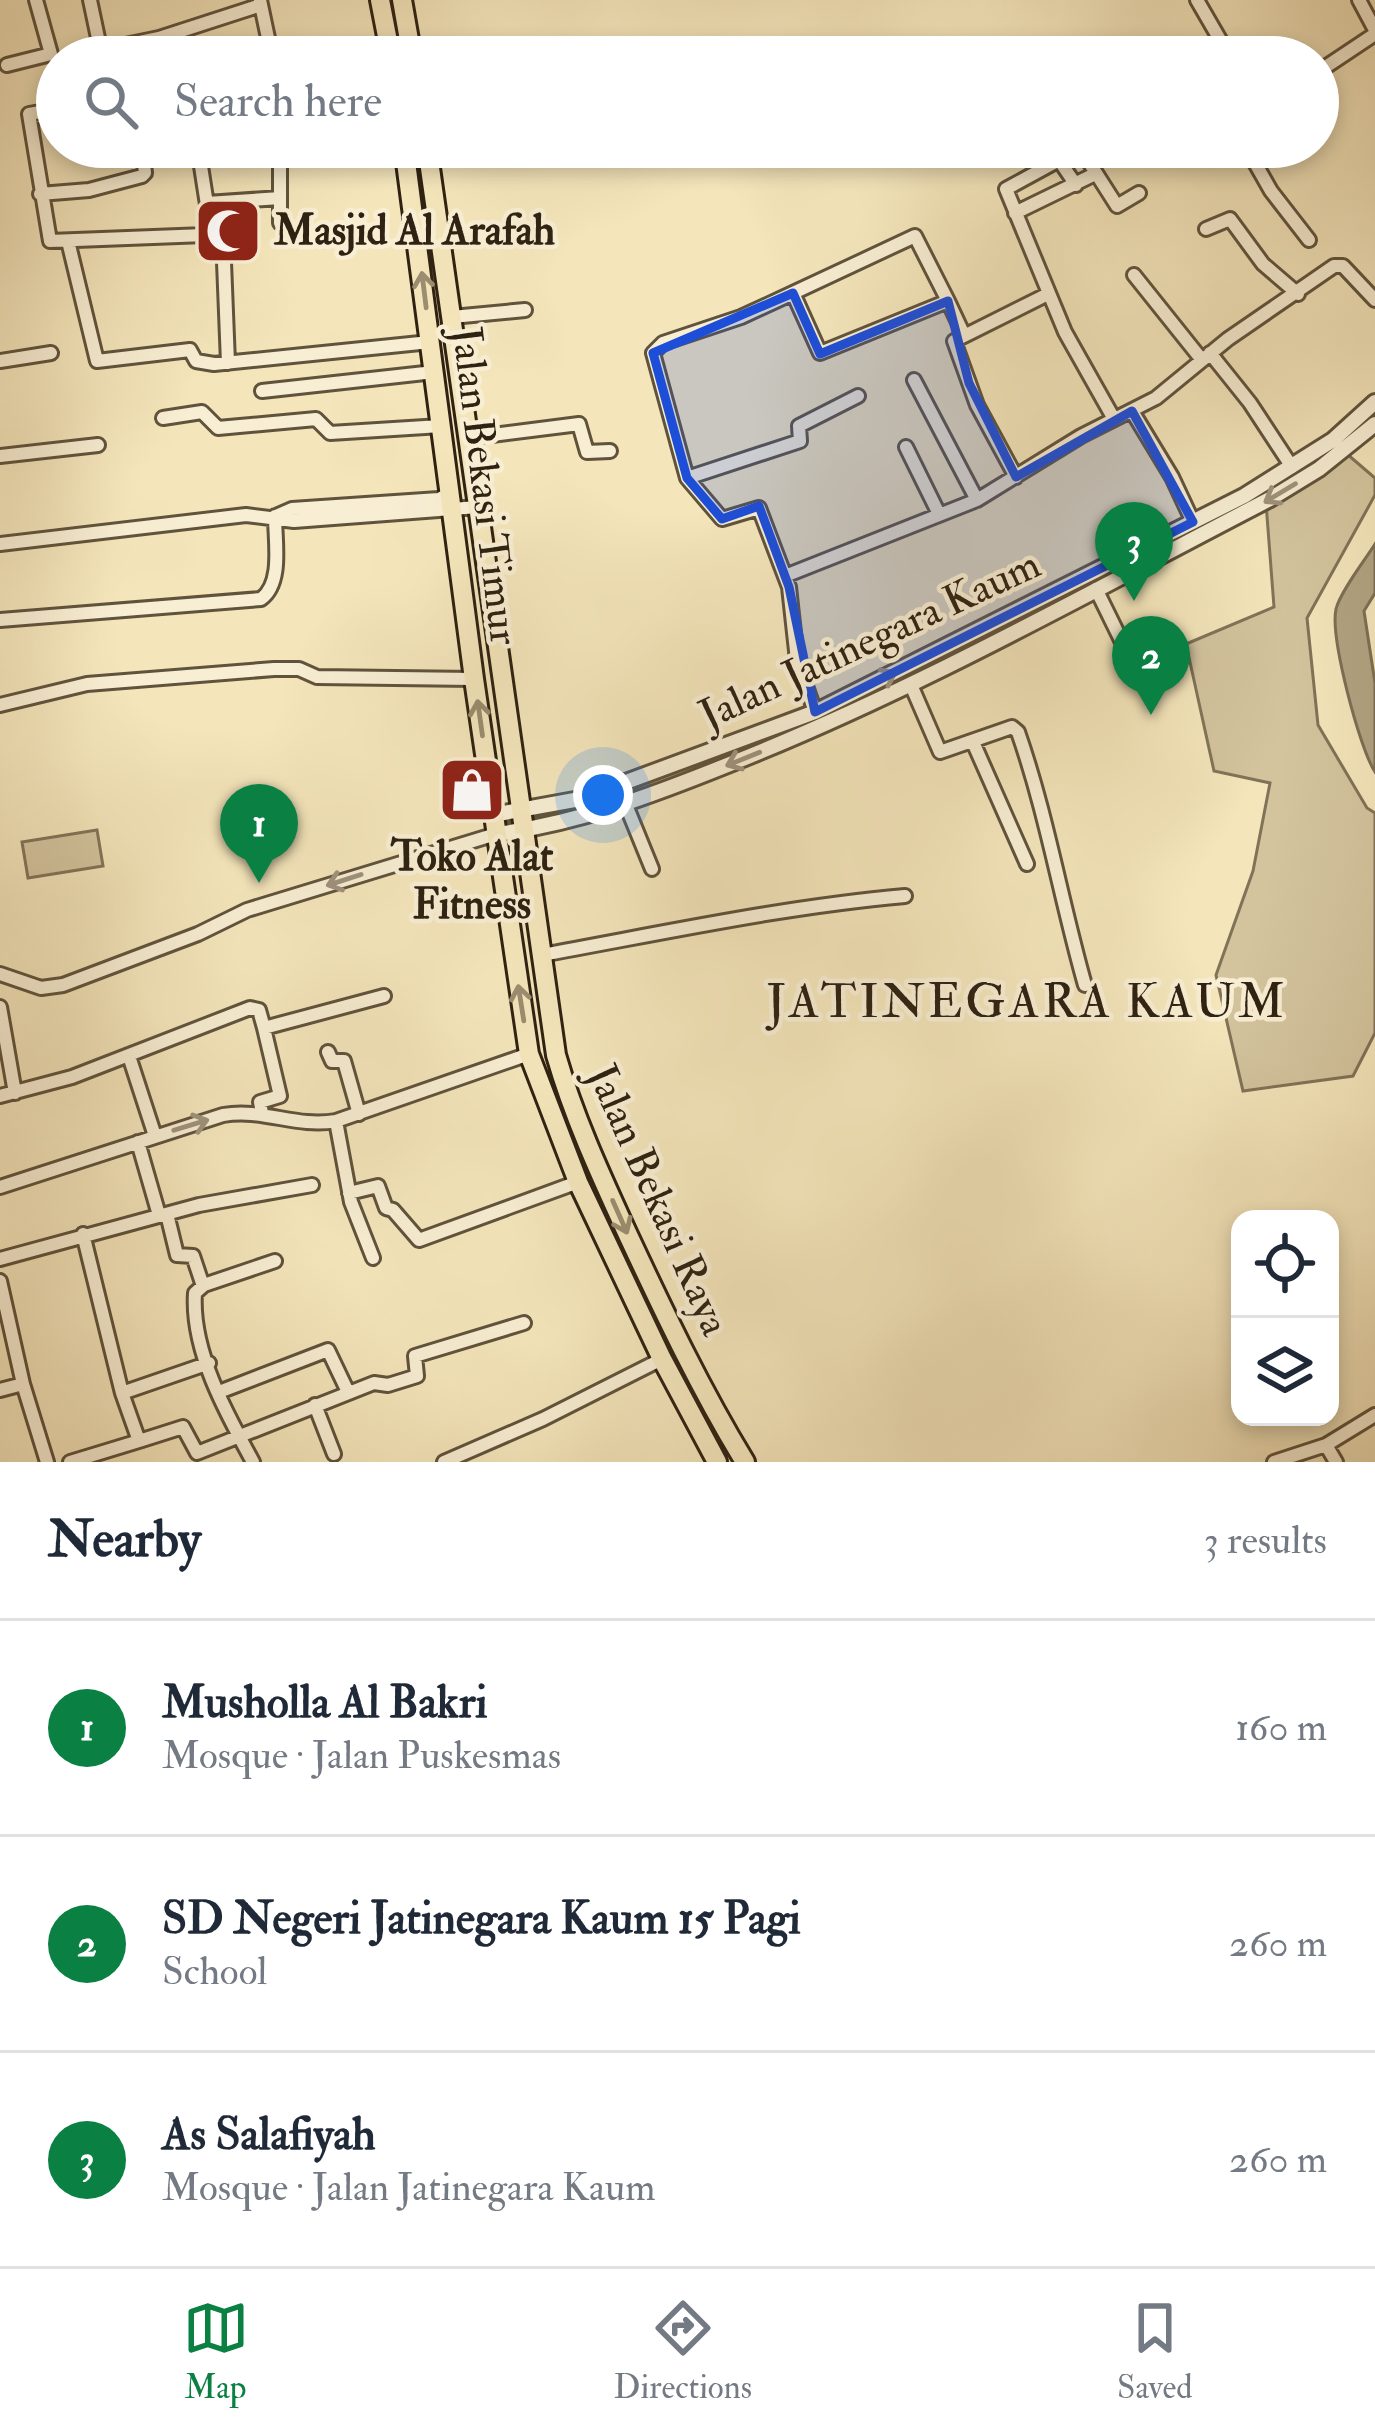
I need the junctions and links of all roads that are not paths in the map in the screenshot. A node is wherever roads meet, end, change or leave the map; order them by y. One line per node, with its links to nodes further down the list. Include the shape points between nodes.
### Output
1 (36, 0): 10 (street)
2 (90, 0): 11 (street)
3 (380, 0): 13 (main road)
4 (402, 0): 14 (main road)
5 (1197, 0): 15 (street)
6 (1359, 0): 8 (street)
7 (260, 3): 9 (street); 12 (street)
8 (1375, 32): 17 (street)
9 (170, 35)
10 (46, 36)
11 (97, 36)
12 (267, 36)
13 (387, 36)
14 (408, 36)
15 (1218, 36)
16 (36, 57): 18 (street)
17 (1339, 57)
18 (7, 64)
19 (36, 113): 20 (street, via 29,114)
20 (36, 165)
21 (36, 168): 33 (street)
22 (144, 168): 33 (street, via 142,176 89,190)
23 (203, 168): 35 (street)
24 (280, 168): 34 (street)
25 (407, 168): 51 (main road, Jalan Bekasi Timur, one-way to 25)
26 (430, 168): 49 (main road, Jalan Bekasi Timur)
27 (1043, 168): 36 (street, via 1007,188)
28 (1064, 168): 31 (street)
29 (1258, 168): 39 (street)
30 (1093, 170): 31 (street); 32 (street, via 1117,206)
31 (1076, 185): 36 (street)
32 (1139, 193)
33 (40, 194): 40 (street, via 50,241)
34 (280, 198): 35 (street); 37 (street)
35 (207, 203): 40 (street, via 205,235)
36 (1015, 212): 44 (street)
37 (280, 223)
38 (1206, 230): 45 (street, via 1230,219)
39 (1309, 240)
40 (68, 241): 55 (street, via 97,361 190,350 199,362)
41 (224, 262): 55 (street)
42 (1134, 275): 53 (street)
43 (793, 293): 46 (street, via 820,353); 46 (street, via 915,236); 73 (street, via 653,353)
44 (1048, 294): 50 (street); 63 (street)
45 (1298, 294): 47 (street, via 1339,265); 53 (street)
46 (948, 301): 50 (street)
47 (1375, 301)
48 (525, 310): 49 (street)
49 (452, 317): 66 (main road, Jalan Bekasi Timur)
50 (959, 337): 72 (street, via 977,405)
51 (430, 342): 55 (street); 56 (main road, Jalan Bekasi Timur)
52 (51, 352): 54 (street)
53 (1206, 357): 61 (street); 71 (street, via 1250,403)
54 (0, 361)
55 (229, 363)
56 (434, 372): 58 (street); 65 (main road, Jalan Bekasi Timur)
57 (914, 380): 74 (street)
58 (262, 391)
59 (858, 396): 73 (street, via 799,426 800,441)
60 (1375, 401): 71 (street, Jalan Jatinegara Kaum)
61 (1132, 410): 63 (street); 79 (street)
62 (163, 418): 65 (street, via 202,412 218,428 316,419 330,433)
63 (1114, 419): 72 (street)
64 (1375, 424): 82 (street, Jalan Jatinegara Kaum, one-way to 82, via 1270,500)
65 (441, 426): 75 (main road, Jalan Bekasi Timur)
66 (469, 438): 69 (street, via 579,424 586,452); 76 (main road, Jalan Bekasi Timur)
67 (98, 445): 70 (street)
68 (906, 447): 77 (street)
69 (610, 451)
70 (0, 456)
71 (1292, 467): 79 (street, Jalan Jatinegara Kaum)
72 (1016, 476): 74 (street)
73 (687, 478): 81 (street, via 722,519 759,508)
74 (977, 500): 77 (street)
75 (451, 501): 76 (street); 78 (street, via 294,521); 85 (main road, Jalan Bekasi Timur)
76 (478, 508): 92 (main road, Jalan Bekasi Timur)
77 (939, 514): 81 (street)
78 (275, 516): 80 (street); 83 (street, via 274,584 261,599)
79 (1193, 522): 88 (street, Jalan Jatinegara Kaum, one-way to 79)
80 (0, 544)
81 (785, 576): 88 (street, via 797,660)
82 (1096, 590): 84 (street, via 1123,644); 86 (street, Jalan Jatinegara Kaum)
83 (0, 620)
84 (1154, 637)
85 (474, 679): 87 (street, via 274,668 87,683); 93 (main road, Jalan Bekasi Timur, one-way to 85)
86 (911, 685): 89 (street, Jalan Jatinegara Kaum); 90 (street, via 938,751)
87 (0, 706)
88 (815, 712): 89 (street, Jalan Jatinegara Kaum)
89 (781, 735): 91 (street, Jalan Jatinegara Kaum, one-way to 91); 92 (street, Jalan Jatinegara Kaum)
90 (973, 742): 94 (street); 99 (street, via 1012,727 1018,732)
91 (626, 805): 92 (street, Jalan Jatinegara Kaum, via 584,819); 95 (street)
92 (521, 821): 93 (street, Jalan Jatinegara Kaum); 97 (main road, Jalan Bekasi Raya)
93 (495, 825): 98 (street, one-way to 98, via 247,910 63,985 41,988); 104 (main road, Jalan Bekasi Raya, one-way to 93)
94 (1027, 864)
95 (652, 868)
96 (905, 896): 97 (street, via 714,920)
97 (541, 956): 143 (main road, Jalan Bekasi Raya, one-way to 143, via 573,1109 646,1274)
98 (0, 974)
99 (1085, 985)
100 (384, 996): 102 (street)
101 (0, 1007): 106 (street)
102 (264, 1028): 105 (street, via 259,1010 250,1008); 108 (street, via 280,1097 260,1102)
103 (328, 1052): 109 (street, via 344,1061)
104 (529, 1054): 109 (street); 113 (main road, Jalan Bekasi Raya)
105 (129, 1056): 106 (street); 111 (street)
106 (15, 1093): 107 (street)
107 (0, 1096)
108 (262, 1113): 110 (street, via 312,1125); 111 (street, one-way to 108, via 223,1115)
109 (359, 1114): 110 (street)
110 (336, 1121): 116 (street)
111 (155, 1136): 112 (street)
112 (138, 1142): 115 (street); 117 (street)
113 (578, 1182): 116 (street, via 419,1240 386,1208 377,1186); 125 (main road, Jalan Bekasi Raya)
114 (312, 1185): 117 (street)
115 (0, 1187)
116 (349, 1193): 119 (street)
117 (163, 1215): 118 (street); 123 (street, via 178,1255 194,1256)
118 (83, 1234): 120 (street); 131 (street)
119 (373, 1258)
120 (0, 1259)
121 (275, 1262): 123 (street)
122 (0, 1281): 127 (street)
123 (202, 1286): 126 (street, via 193,1313)
124 (524, 1323): 129 (street, via 415,1356 417,1376)
125 (662, 1359): 141 (street); 142 (main road, Jalan Bekasi Raya)
126 (208, 1363): 130 (street); 131 (street)
127 (22, 1384): 128 (street); 138 (street)
128 (0, 1390)
129 (348, 1392): 130 (street, via 328,1350); 132 (street)
130 (219, 1393): 134 (street)
131 (122, 1394): 135 (street)
132 (315, 1405): 134 (street); 137 (street)
133 (1375, 1415): 136 (street)
134 (239, 1436): 135 (street, via 197,1453 180,1427); 140 (street)
135 (139, 1441): 139 (street)
136 (1326, 1445): 144 (street); 145 (street)
137 (334, 1454)
138 (47, 1462)
139 (70, 1462)
140 (253, 1462)
141 (444, 1462)
142 (717, 1462)
143 (746, 1462)
144 (1274, 1462)
145 (1336, 1462)

